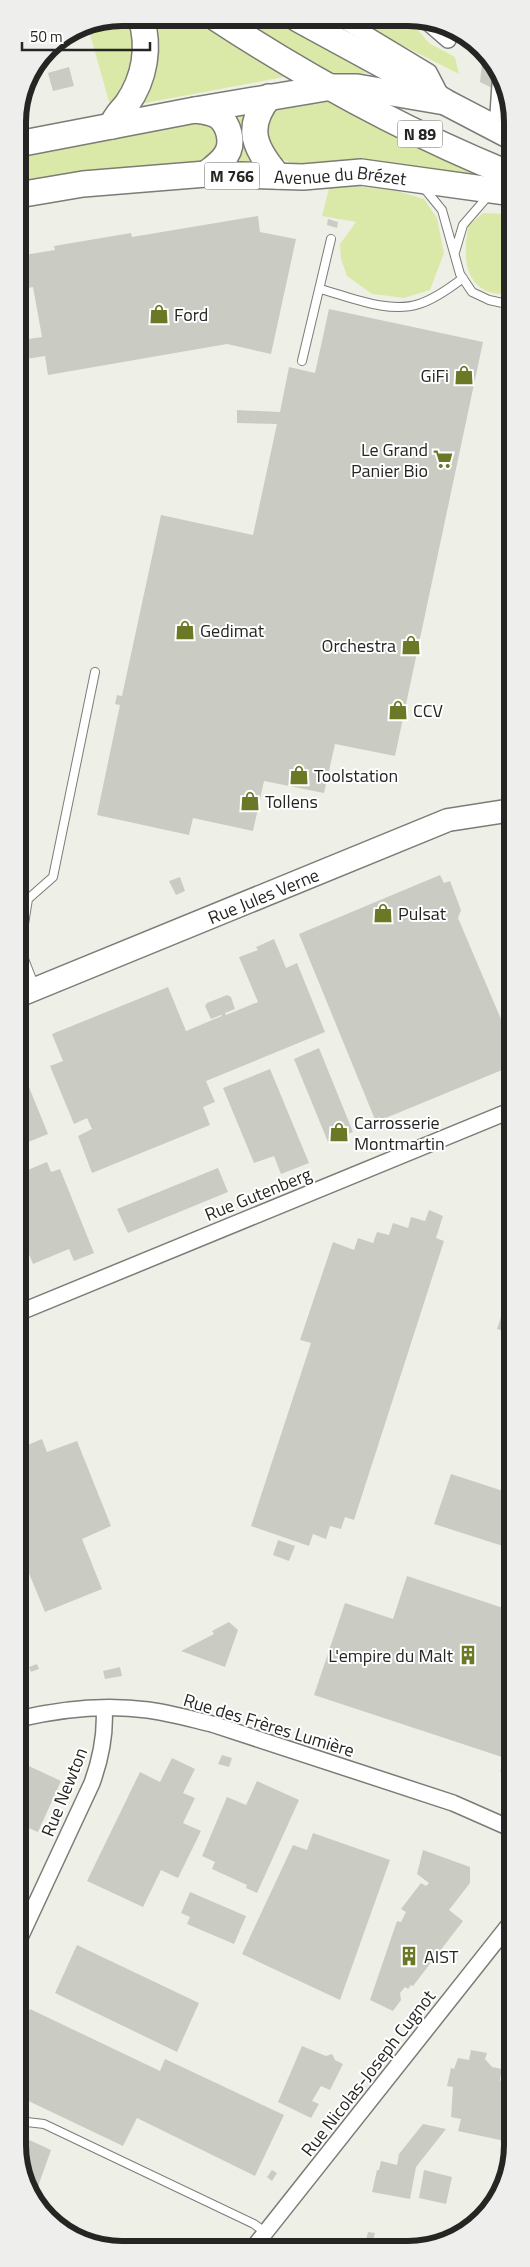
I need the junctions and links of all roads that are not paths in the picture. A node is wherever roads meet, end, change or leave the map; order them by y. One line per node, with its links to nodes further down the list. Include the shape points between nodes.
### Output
1 (143, 26): 12 (main road, via 146,37 144,69)
2 (229, 26): 7 (main road)
3 (311, 26): 9 (main road)
4 (353, 26): 9 (street, via 429,72)
5 (437, 31): 6 (street)
6 (448, 40)
7 (332, 86): 8 (main road); 9 (main road, via 357,87); 15 (main road, N 89, via 433,141)
8 (269, 97): 11 (main road); 17 (main road, via 259,109 254,135 258,150)
9 (445, 102): 13 (main road)
10 (502, 103): 13 (street)
11 (195, 110): 12 (main road); 16 (main road, via 216,115 225,122 229,133 227,153)
12 (112, 126): 14 (main road)
13 (504, 133)
14 (26, 142)
15 (504, 172)
16 (206, 174): 17 (main road, Avenue du Brézet / M 766); 20 (main road, Avenue du Brézet / M 766, via 92,183)
17 (278, 176): 18 (main road, Avenue du Brézet / M 766, via 361,172)
18 (419, 180): 19 (lane, via 428,188); 21 (main road, Avenue du Brézet / M 766); 23 (lane, via 442,210)
19 (446, 193)
20 (26, 194)
21 (492, 196): 23 (lane, via 463,225)
22 (331, 239): 25 (lane)
23 (455, 252): 24 (lane)
24 (463, 278): 25 (lane, via 419,304 391,307); 26 (lane, via 472,292)
25 (320, 289): 27 (lane)
26 (504, 303)
27 (302, 361)
28 (95, 672): 30 (lane, via 53,877 28,899)
29 (504, 811): 31 (main road, Rue Jules Verne, via 448,820)
30 (26, 912)
31 (27, 993)
32 (504, 1113): 33 (street, Rue Gutenberg)
33 (26, 1310)
34 (104, 1708): 35 (street, Rue des Frères Lumière, via 65,1710); 36 (street, Rue des Frères Lumière, via 147,1709 212,1724); 37 (street, Rue Newton, via 105,1737 92,1784)
35 (26, 1717)
36 (504, 1823)
37 (26, 1925)
38 (504, 1930): 40 (street, Rue Nicolas-Joseph Cugnot)
39 (26, 2123): 40 (lane, via 44,2124)
40 (265, 2232): 41 (street, Rue Nicolas-Joseph Cugnot)
41 (258, 2241)

